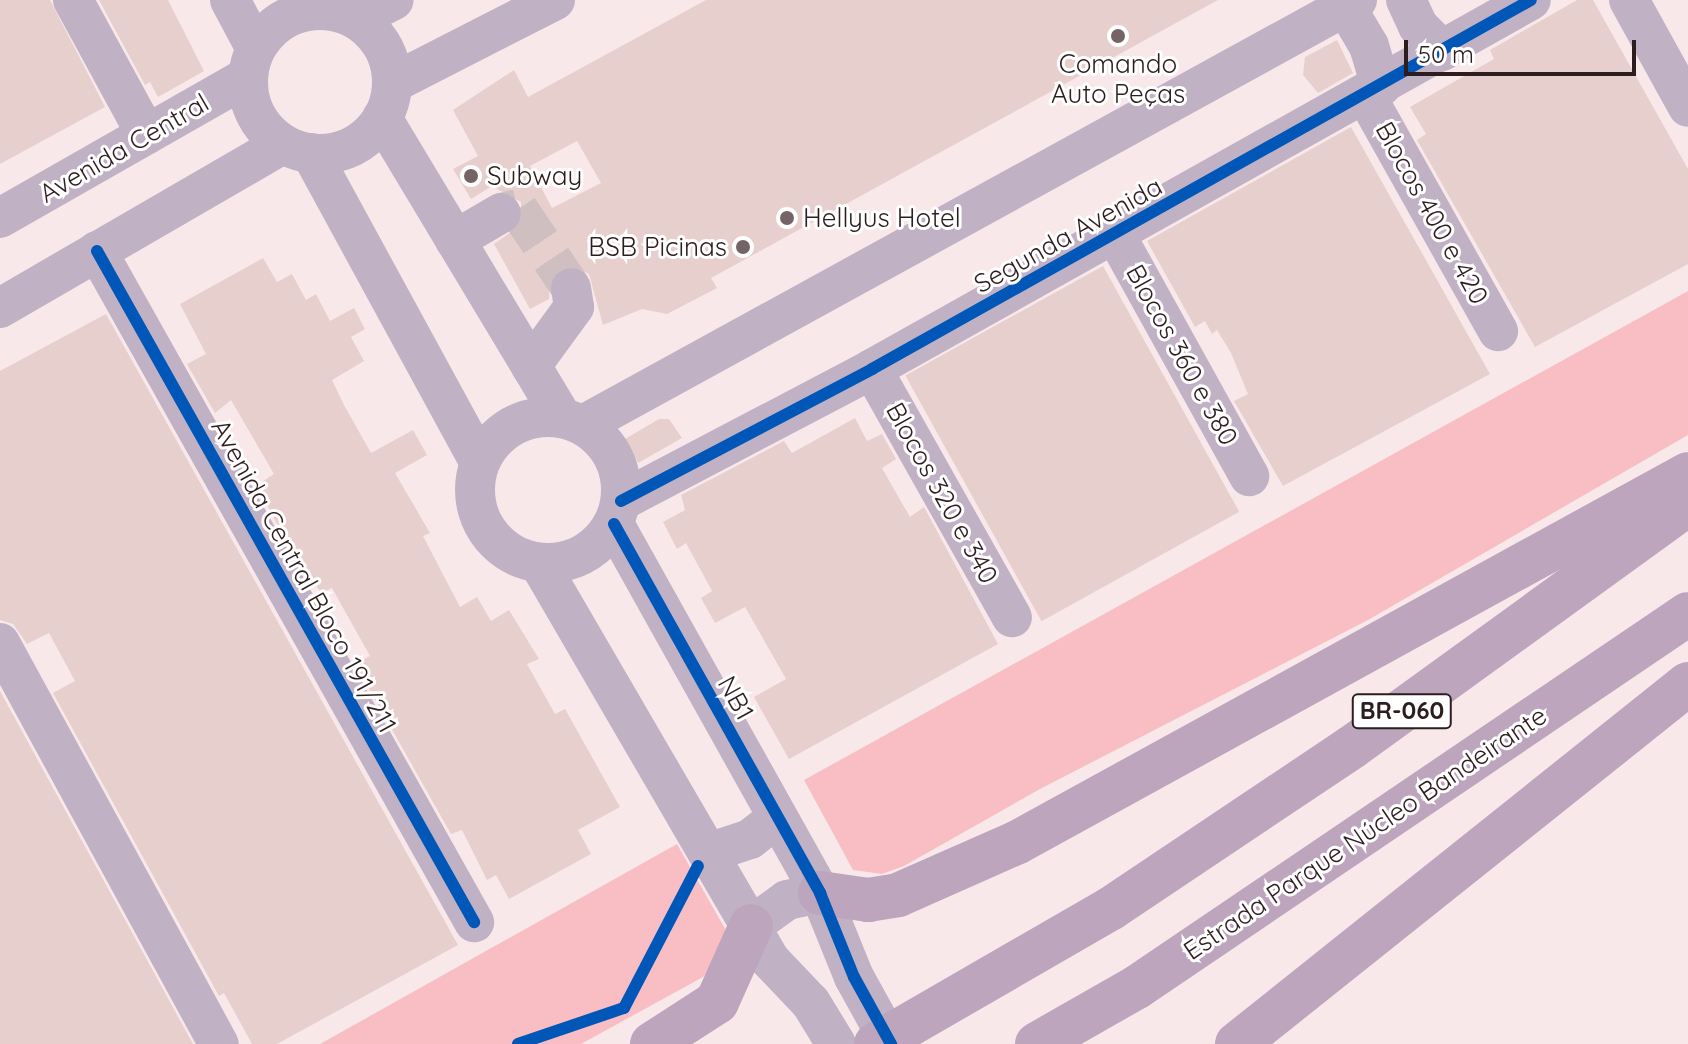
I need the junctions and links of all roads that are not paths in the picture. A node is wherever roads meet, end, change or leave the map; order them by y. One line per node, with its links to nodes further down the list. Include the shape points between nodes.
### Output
1 (73, 0): 16 (street)
2 (230, 0): 12 (street)
3 (394, 0): 9 (street)
4 (555, 0): 14 (street)
5 (1406, 0): 11 (street, via 1418,26)
6 (1531, 0): 11 (street, Segunda Avenida)
7 (1629, 0): 15 (street)
8 (1351, 3): 10 (street); 13 (street, Blocos 400 e 420, via 1369,46)
9 (331, 9): 12 (street, via 295,14 272,27); 14 (street, via 376,36 388,58)
10 (1300, 14): 28 (street)
11 (1443, 51): 13 (street, Segunda Avenida)
12 (251, 62): 16 (street, Avenida Central); 17 (street, via 250,103 263,126)
13 (1373, 90): 20 (street, Segunda Avenida); 25 (street, Blocos 400 e 420)
14 (388, 100): 17 (street, via 364,139 339,151); 21 (street)
15 (1688, 107)
16 (146, 134): 19 (street, Avenida Central)
17 (297, 149): 22 (street); 29 (street)
18 (501, 213): 21 (street)
19 (0, 218)
20 (1115, 234): 27 (street, Segunda Avenida); 31 (street, Blocos 360 e 380)
21 (455, 240): 26 (street)
22 (97, 251): 24 (street); 42 (street, Avenida Central Bloco 191/211)
23 (571, 288): 26 (street, via 574,307)
24 (0, 308)
25 (1498, 331)
26 (531, 366): 28 (street)
27 (872, 369): 33 (street, Segunda Avenida); 36 (street, Blocos 320 e 340)
28 (572, 421): 29 (street, via 513,425); 33 (street, via 614,457)
29 (479, 461): 34 (street, via 476,508 485,529 500,546)
30 (1688, 474): 41 (highway, via 1018,842 898,895 868,900)
31 (1249, 476)
32 (1688, 504): 47 (highway, BR-060, bridge, via 1352,747 1110,909)
33 (618, 512): 34 (street, via 580,556); 39 (street, NB1)
34 (539, 563): 40 (street)
35 (1688, 614): 49 (highway, Estrada Parque Núcleo Bandeirante / BR-060, via 1137,987)
36 (1012, 617)
37 (0, 643): 44 (street)
38 (1688, 684): 50 (highway)
39 (777, 818): 40 (street, via 750,839); 41 (street, NB1)
40 (708, 853): 43 (street)
41 (820, 893): 43 (street, via 787,900); 48 (street, NB1, via 854,977)
42 (474, 922)
43 (751, 926): 45 (highway, via 729,986 717,1002); 46 (street)
44 (219, 1044)
45 (652, 1044)
46 (836, 1044)
47 (876, 1044)
48 (891, 1044)
49 (1037, 1044)
50 (1237, 1044)

